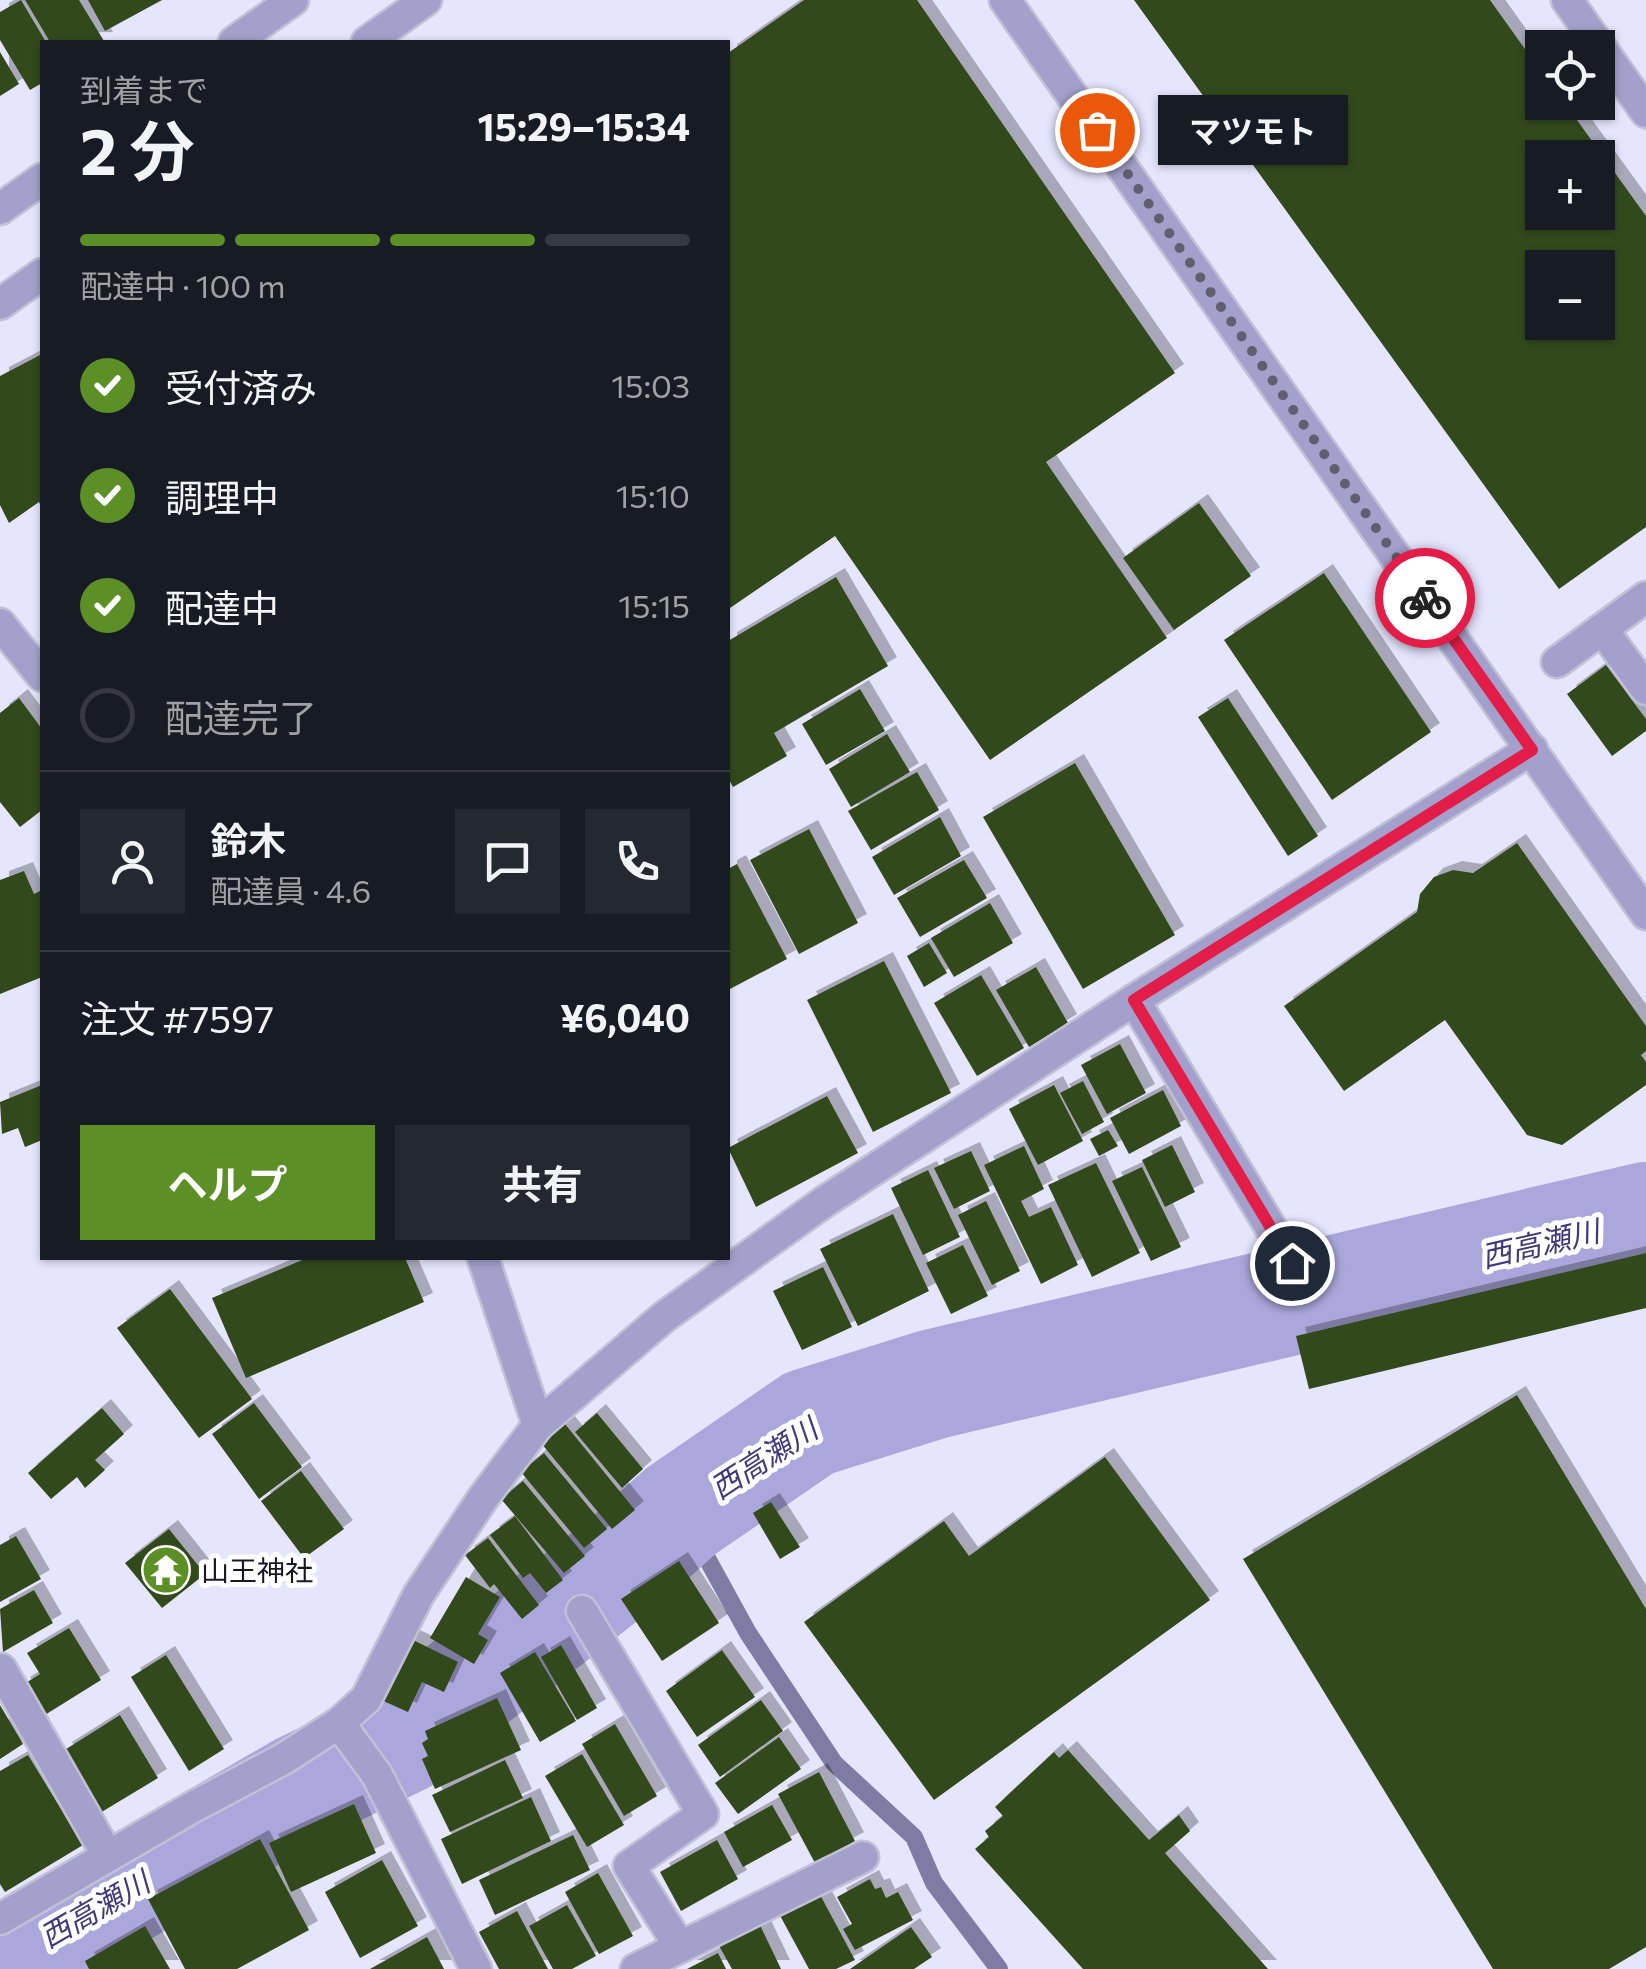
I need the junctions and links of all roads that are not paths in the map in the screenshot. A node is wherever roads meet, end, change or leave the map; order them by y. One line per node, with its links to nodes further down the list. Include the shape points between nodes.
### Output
1 (294, 0): 5 (street)
2 (426, 0): 6 (street)
3 (1005, 0): 18 (street)
4 (1567, 0): 7 (street)
5 (237, 40)
6 (370, 40)
7 (1646, 112)
8 (40, 179): 9 (street)
9 (0, 209)
10 (40, 275): 11 (street)
11 (0, 304)
12 (1646, 597): 14 (street)
13 (0, 624): 16 (street)
14 (1602, 629): 15 (street); 17 (street)
15 (1558, 662)
16 (40, 674)
17 (1646, 688)
18 (1532, 750): 19 (street); 20 (street)
19 (1646, 914)
20 (1134, 1000): 22 (street); 23 (street, via 729,1268)
21 (485, 1260): 23 (street)
22 (1292, 1263)
23 (538, 1425): 26 (street, via 419,1594)
24 (582, 1612): 30 (street, via 702,1814 629,1866)
25 (0, 1669): 27 (street)
26 (344, 1730): 27 (street); 31 (street, via 377,1775)
27 (108, 1856): 29 (street)
28 (863, 1857): 30 (street)
29 (0, 1919)
30 (680, 1947): 32 (street)
31 (476, 1969)
32 (636, 1969)

